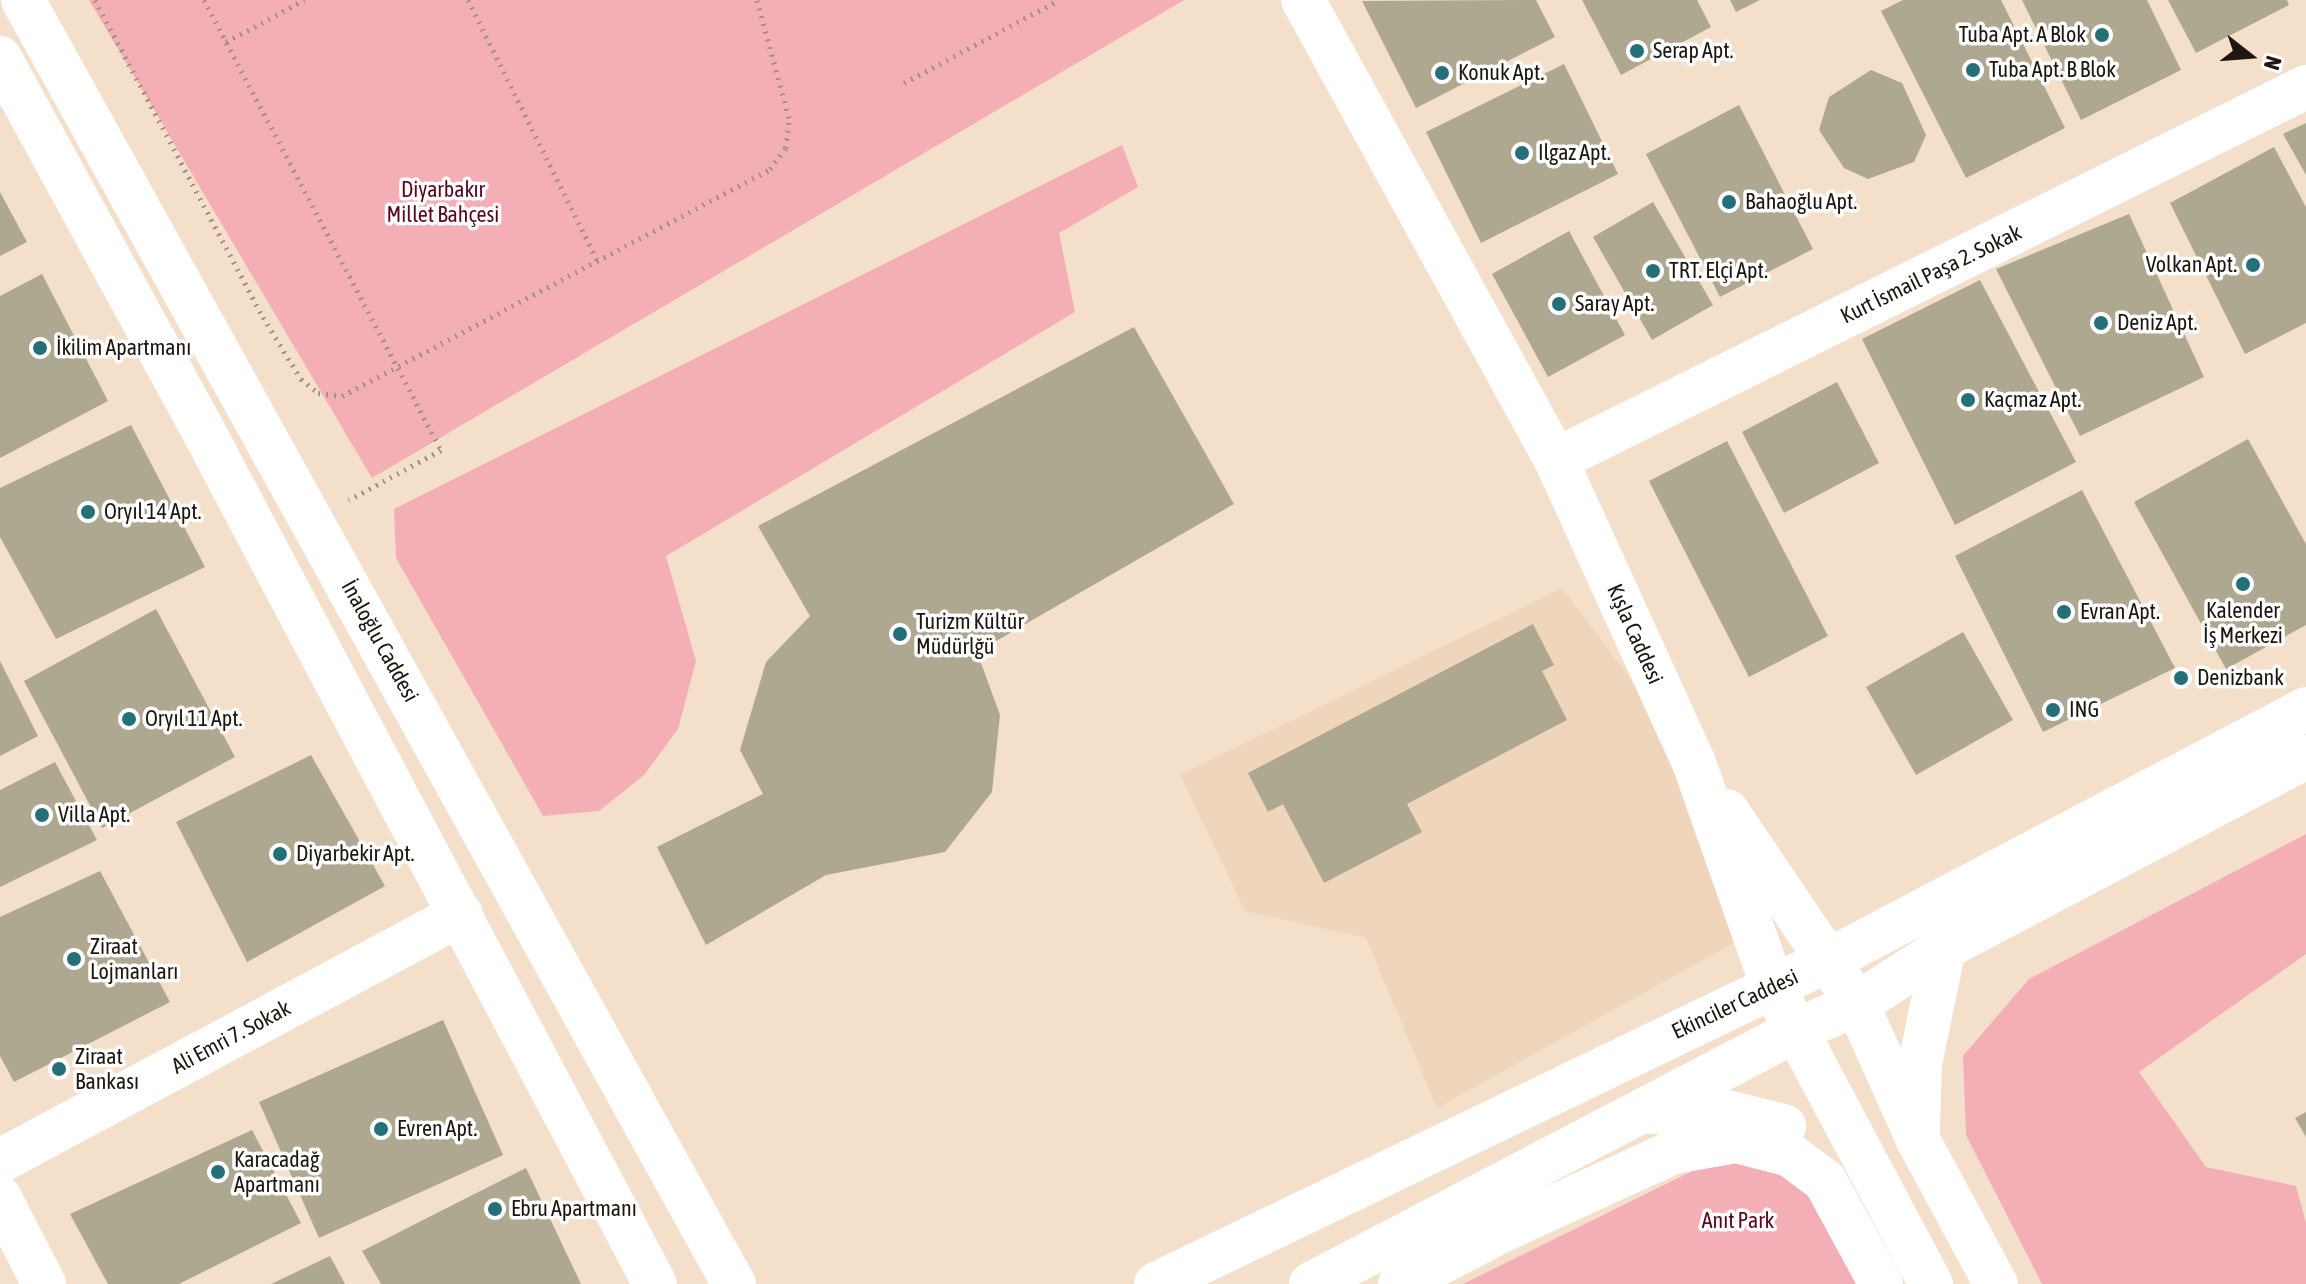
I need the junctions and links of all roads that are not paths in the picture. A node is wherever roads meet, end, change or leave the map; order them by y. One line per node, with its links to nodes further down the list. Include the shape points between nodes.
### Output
1 (23, 0): 22 (main road, İnaloğlu Caddesi)
2 (1303, 0): 5 (main road, Kışla Caddesi)
3 (0, 58): 9 (main road)
4 (2306, 87): 5 (main road, Kurt İsmail Paşa 2. Sokak)
5 (1556, 460): 8 (main road, Kışla Caddesi)
6 (2306, 709): 11 (main road, Ekinciler Caddesi)
7 (2306, 757): 10 (main road)
8 (1694, 763): 11 (main road); 12 (main road, Kışla Caddesi)
9 (461, 914): 17 (main road, Ali Emri 7. Sokak); 21 (main road)
10 (1944, 948): 13 (main road); 16 (main road, via 1920,1064)
11 (1829, 960): 12 (main road, Ekinciler Caddesi); 13 (main road)
12 (1772, 985): 14 (main road, Kışla Caddesi); 23 (main road, Ekinciler Caddesi)
13 (1857, 1004): 14 (main road); 16 (main road)
14 (1795, 1031): 15 (main road); 18 (main road, Kışla Caddesi)
15 (1641, 1112): 18 (main road, via 1722,1111 1780,1124); 24 (main road)
16 (1918, 1140): 28 (main road)
17 (0, 1161)
18 (1866, 1163): 27 (main road, Kışla Caddesi)
19 (0, 1198): 20 (main road)
20 (44, 1284)
21 (655, 1284)
22 (734, 1284)
23 (1156, 1284)
24 (1311, 1284)
25 (1400, 1284): 26 (main road, via 1673,1152 1736,1141 1790,1155 1825,1181)
26 (1881, 1284)
27 (1931, 1284)
28 (1996, 1284)

